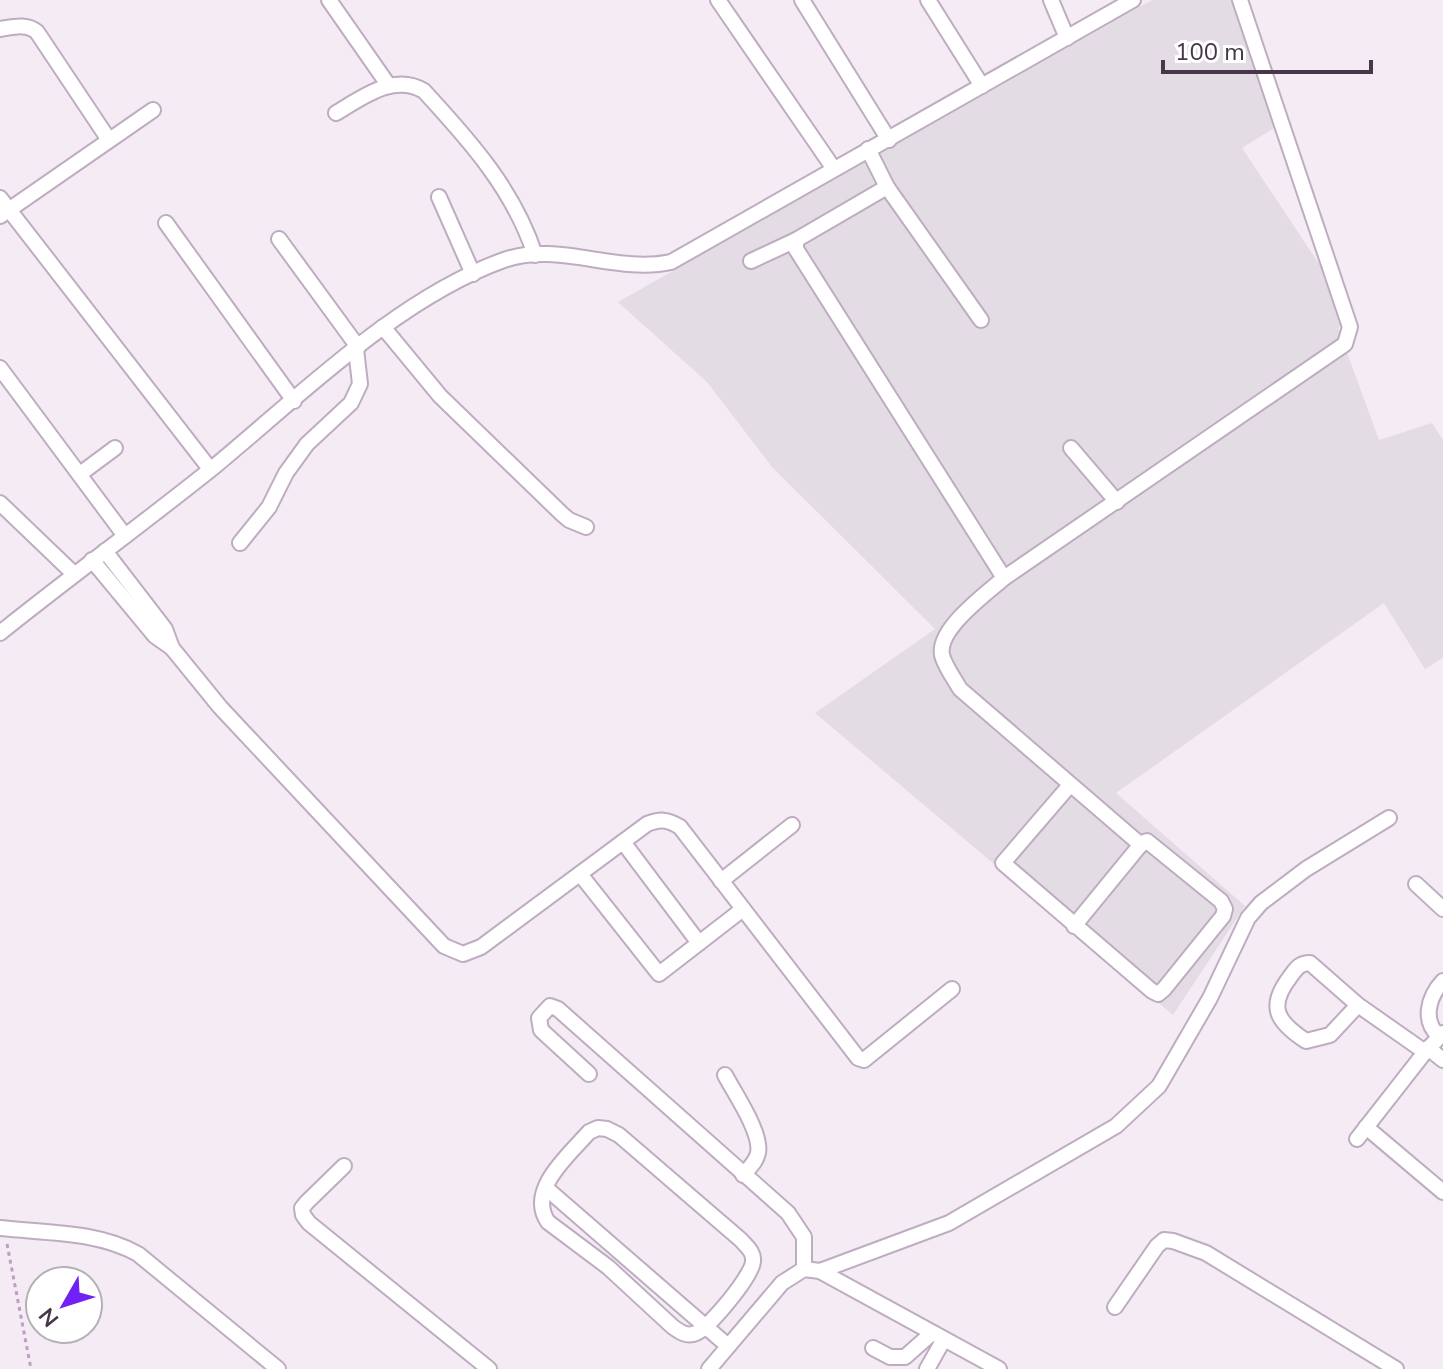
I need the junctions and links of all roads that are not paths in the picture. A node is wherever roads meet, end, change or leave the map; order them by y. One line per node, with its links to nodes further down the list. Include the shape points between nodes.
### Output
1 (329, 0): 10 (street)
2 (718, 0): 17 (street)
3 (802, 0): 15 (street)
4 (928, 0): 11 (street)
5 (1051, 0): 9 (street)
6 (1133, 0): 9 (street)
7 (1240, 0): 37 (street, via 1350,327 1345,344 1332,354)
8 (0, 29): 14 (street, via 24,26 37,32)
9 (1067, 38): 11 (street)
10 (389, 86): 13 (street); 25 (street, via 413,84 447,116 512,200)
11 (982, 86): 15 (street)
12 (153, 110): 14 (street)
13 (336, 113)
14 (109, 140): 21 (street)
15 (889, 140): 16 (street)
16 (868, 149): 17 (street); 18 (street)
17 (834, 169): 25 (street, via 671,262 650,267)
18 (887, 187): 24 (street); 28 (street)
19 (439, 197): 27 (street)
20 (0, 198): 21 (street)
21 (5, 214): 35 (street, via 42,252)
22 (166, 223): 32 (street)
23 (279, 239): 30 (street)
24 (796, 240): 26 (street); 45 (street, via 798,255)
25 (535, 255): 27 (street, via 505,260)
26 (751, 261)
27 (473, 274): 29 (street)
28 (981, 320)
29 (383, 327): 30 (street); 39 (street, via 440,396 562,514)
30 (357, 348): 32 (street); 41 (street, via 360,384 351,403 307,444)
31 (0, 368): 36 (street)
32 (294, 401): 35 (street)
33 (115, 448): 36 (street)
34 (1071, 448): 37 (street)
35 (210, 469): 40 (street)
36 (80, 474): 40 (street)
37 (1117, 502): 45 (street)
38 (0, 503): 44 (street)
39 (586, 527)
40 (125, 536): 42 (street)
41 (240, 543)
42 (105, 551): 43 (street); 47 (street, via 165,629)
43 (92, 560): 44 (street); 47 (street, via 155,636)
44 (74, 574): 46 (street)
45 (1004, 578): 48 (street, via 964,613 942,640 942,654 960,689)
46 (0, 633)
47 (172, 648): 53 (street, via 220,707 444,946 471,952)
48 (1070, 785): 52 (street); 58 (street, via 1003,863)
49 (1389, 818): 74 (street, via 1261,903 1248,918 1159,1086 1116,1126 949,1223)
50 (792, 825): 54 (street)
51 (623, 842): 53 (street); 54 (street, via 647,824 669,821 680,827); 59 (street)
52 (1141, 845): 58 (street); 58 (street, via 1150,842 1225,909 1164,989 1152,991)
53 (580, 874): 59 (street, via 659,974)
54 (721, 881): 56 (street)
55 (1416, 884): 57 (street)
56 (743, 909): 59 (street); 61 (street, via 858,1058 864,1060)
57 (1443, 909)
58 (1074, 926)
59 (699, 943)
60 (1443, 981): 63 (street, via 1433,993 1428,1016 1430,1028)
61 (952, 989)
62 (1358, 1005): 62 (street, via 1330,1035 1306,1041 1289,1030 1277,1005 1278,993 1304,963); 64 (street)
63 (1441, 1035): 64 (street)
64 (1426, 1050): 65 (street); 71 (street, via 1362,1133)
65 (1443, 1060)
66 (589, 1074): 69 (street, via 541,1030 539,1018 550,1006)
67 (725, 1075): 69 (street, via 759,1146 758,1158)
68 (344, 1166): 81 (street, via 307,1202 303,1215)
69 (743, 1175): 73 (street, via 800,1227)
70 (546, 1188): 76 (street); 76 (street, via 541,1204 548,1222 681,1333 697,1333); 76 (street, via 589,1132 598,1128 619,1135 752,1253 749,1274)
71 (1443, 1192)
72 (2, 1228): 80 (street, via 121,1244)
73 (804, 1269): 74 (street); 78 (street, via 782,1283)
74 (820, 1271): 77 (street)
75 (1115, 1307): 85 (street, via 1157,1246 1173,1241 1206,1253)
76 (707, 1326): 78 (street)
77 (938, 1336): 79 (street, via 905,1357 890,1357); 83 (street); 84 (street)
78 (728, 1346): 82 (street)
79 (873, 1348)
80 (278, 1369)
81 (489, 1369)
82 (709, 1369)
83 (927, 1369)
84 (999, 1369)
85 (1396, 1369)

